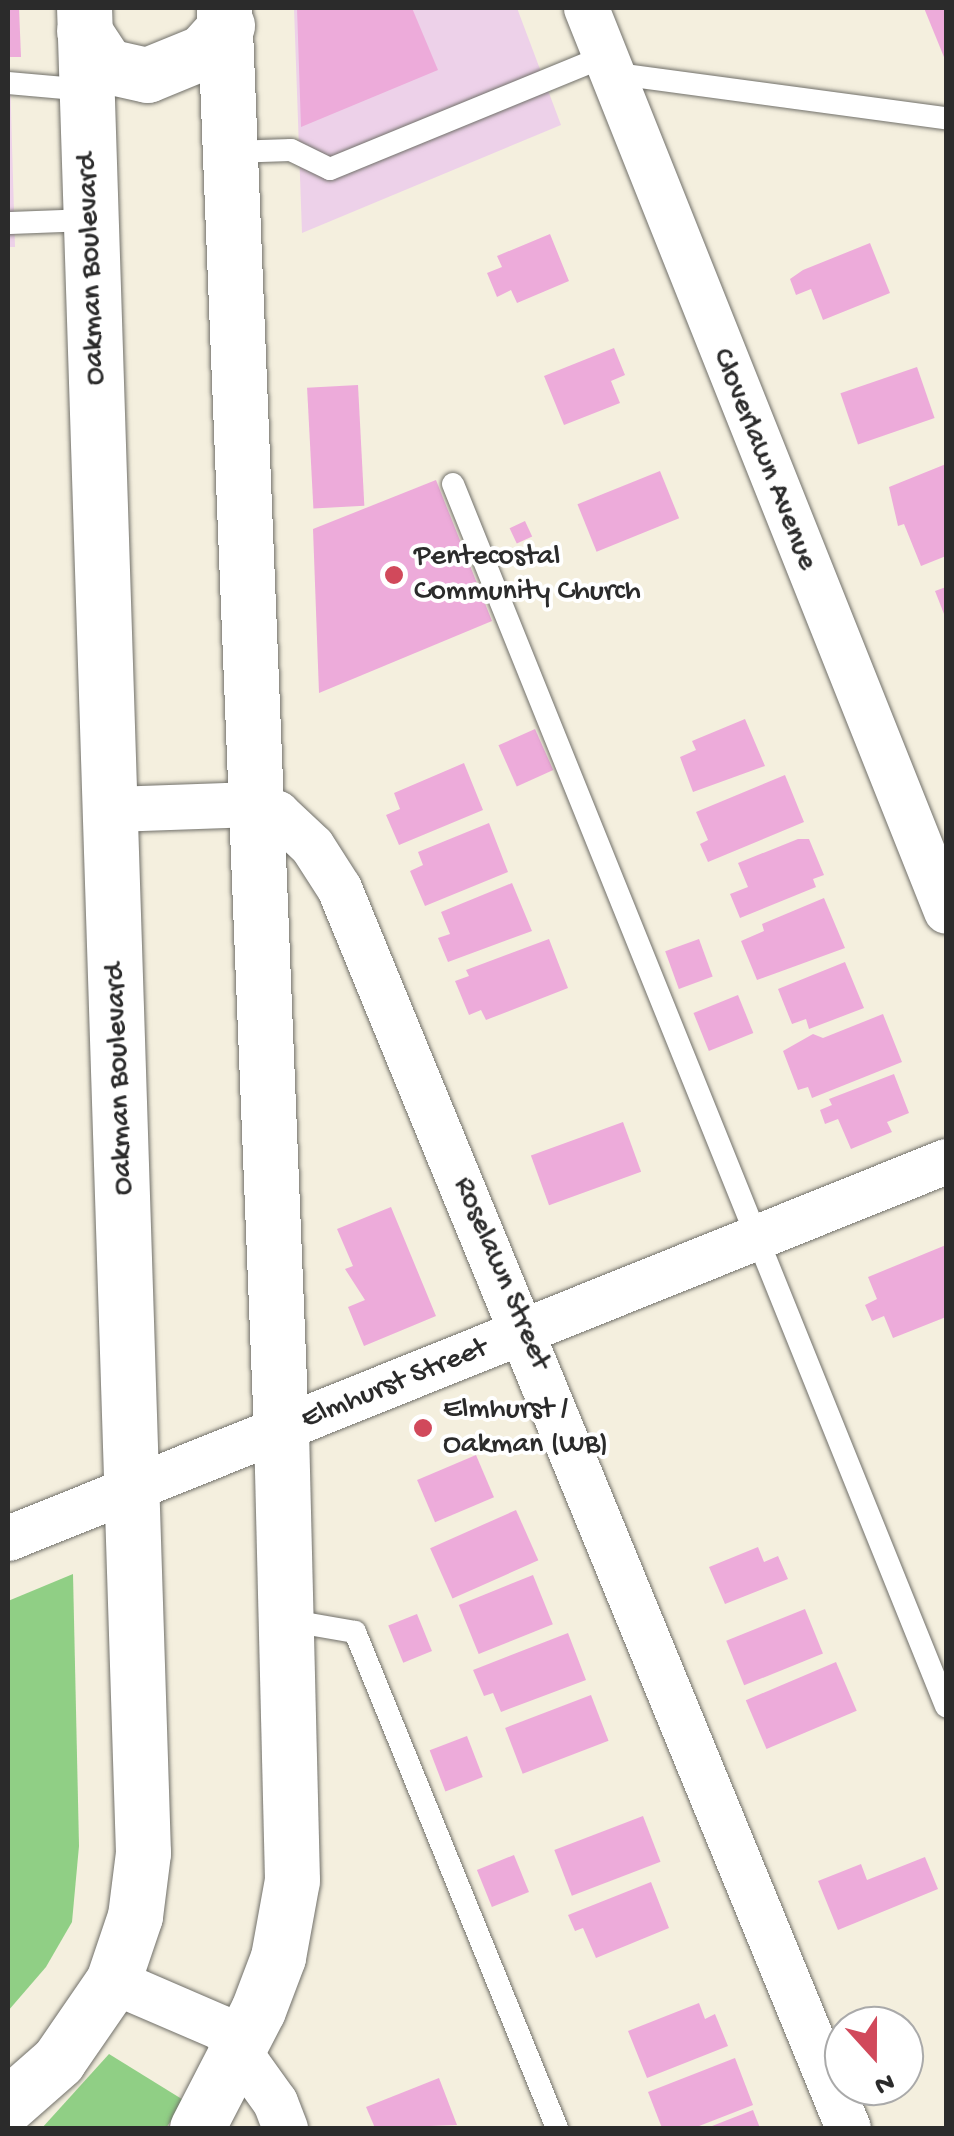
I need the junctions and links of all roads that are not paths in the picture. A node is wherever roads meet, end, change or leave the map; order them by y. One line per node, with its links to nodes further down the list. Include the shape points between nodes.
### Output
1 (586, 8): 4 (street, Cloverlawn Avenue)
2 (225, 16): 3 (street, via 203,52 146,75 107,66); 8 (street)
3 (84, 20): 6 (street, Oakman Boulevard)
4 (608, 65): 7 (lane); 8 (lane, via 330,169 291,150); 14 (street, Cloverlawn Avenue)
5 (8, 83): 6 (lane)
6 (87, 90): 9 (street, Oakman Boulevard)
7 (946, 118)
8 (231, 152): 12 (street)
9 (91, 220): 10 (lane); 13 (street, Oakman Boulevard)
10 (8, 223)
11 (453, 484): 16 (lane)
12 (254, 804): 13 (street); 17 (street, Roselawn Street, via 277,813 312,846 339,888); 18 (street)
13 (112, 809): 19 (street, Oakman Boulevard)
14 (946, 911)
15 (946, 1161): 16 (street, Elmhurst Street)
16 (757, 1238): 17 (street, Elmhurst Street); 22 (lane)
17 (525, 1334): 18 (street, Elmhurst Street); 29 (street, Roselawn Street)
18 (281, 1431): 19 (street, Elmhurst Street); 21 (street)
19 (134, 1489): 20 (street, Elmhurst Street); 23 (street, Oakman Boulevard, via 144,1853 135,1916)
20 (8, 1538)
21 (286, 1620): 24 (street, via 292,1880 278,1957); 28 (lane, via 354,1632)
22 (946, 1706)
23 (113, 1981): 24 (street, via 222,2028); 25 (street, Oakman Boulevard, via 58,2061)
24 (238, 2048): 26 (street); 27 (street)
25 (8, 2106)
26 (197, 2128)
27 (286, 2128)
28 (557, 2128)
29 (848, 2128)

